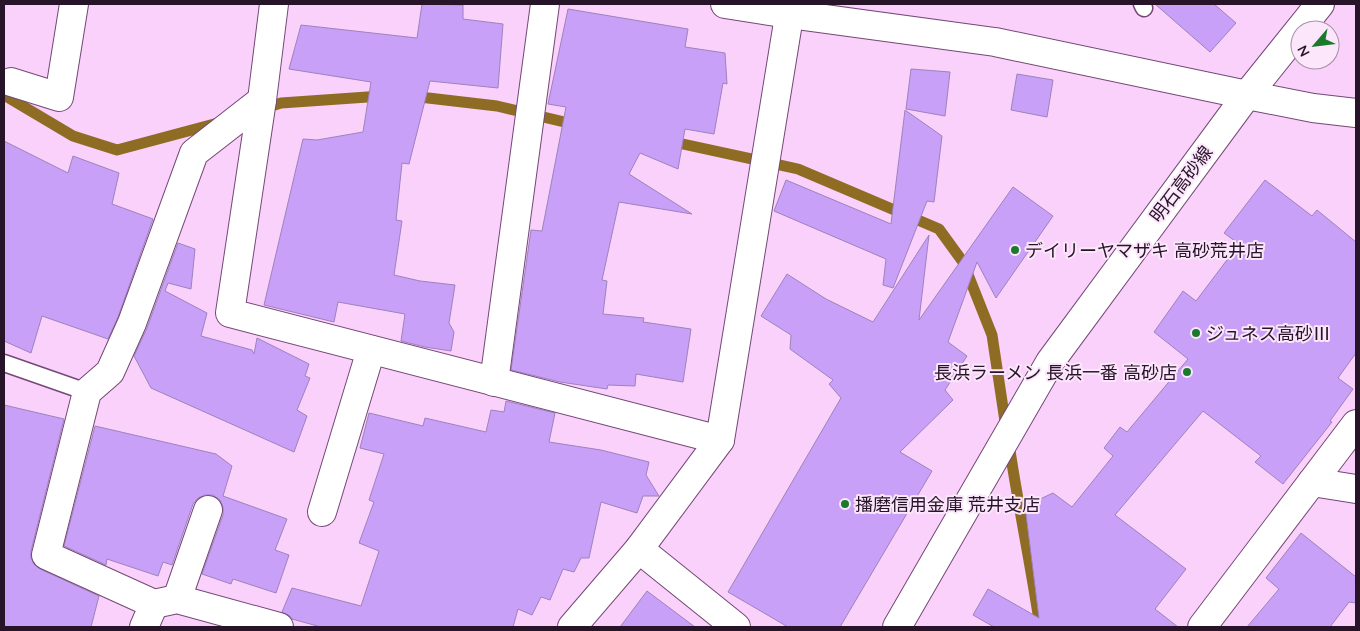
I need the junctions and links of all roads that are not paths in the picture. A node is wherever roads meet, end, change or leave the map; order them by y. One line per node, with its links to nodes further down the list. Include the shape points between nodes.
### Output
1 (74, 4): 7 (street, via 59,97)
2 (274, 4): 9 (street)
3 (545, 4): 13 (street)
4 (725, 4): 6 (street)
5 (1320, 4): 8 (street, 明石高砂線)
6 (790, 9): 8 (street, via 995,42); 16 (street)
7 (10, 82)
8 (1247, 95): 10 (street); 26 (street, 明石高砂線, via 1050,362)
9 (262, 100): 11 (street, via 230,313); 14 (street, via 194,153 132,323 110,372)
10 (1356, 113)
11 (371, 350): 13 (street); 20 (street)
12 (4, 363): 14 (lane)
13 (494, 382): 16 (street)
14 (87, 392): 22 (street, via 46,555)
15 (1356, 424): 17 (street)
16 (720, 440): 21 (street)
17 (1312, 482): 18 (street); 27 (street)
18 (1356, 489)
19 (208, 510): 22 (street)
20 (322, 512)
21 (639, 549): 24 (street); 25 (street)
22 (159, 610): 23 (street)
23 (279, 627)
24 (572, 627)
25 (736, 627)
26 (897, 627)
27 (1202, 627)

